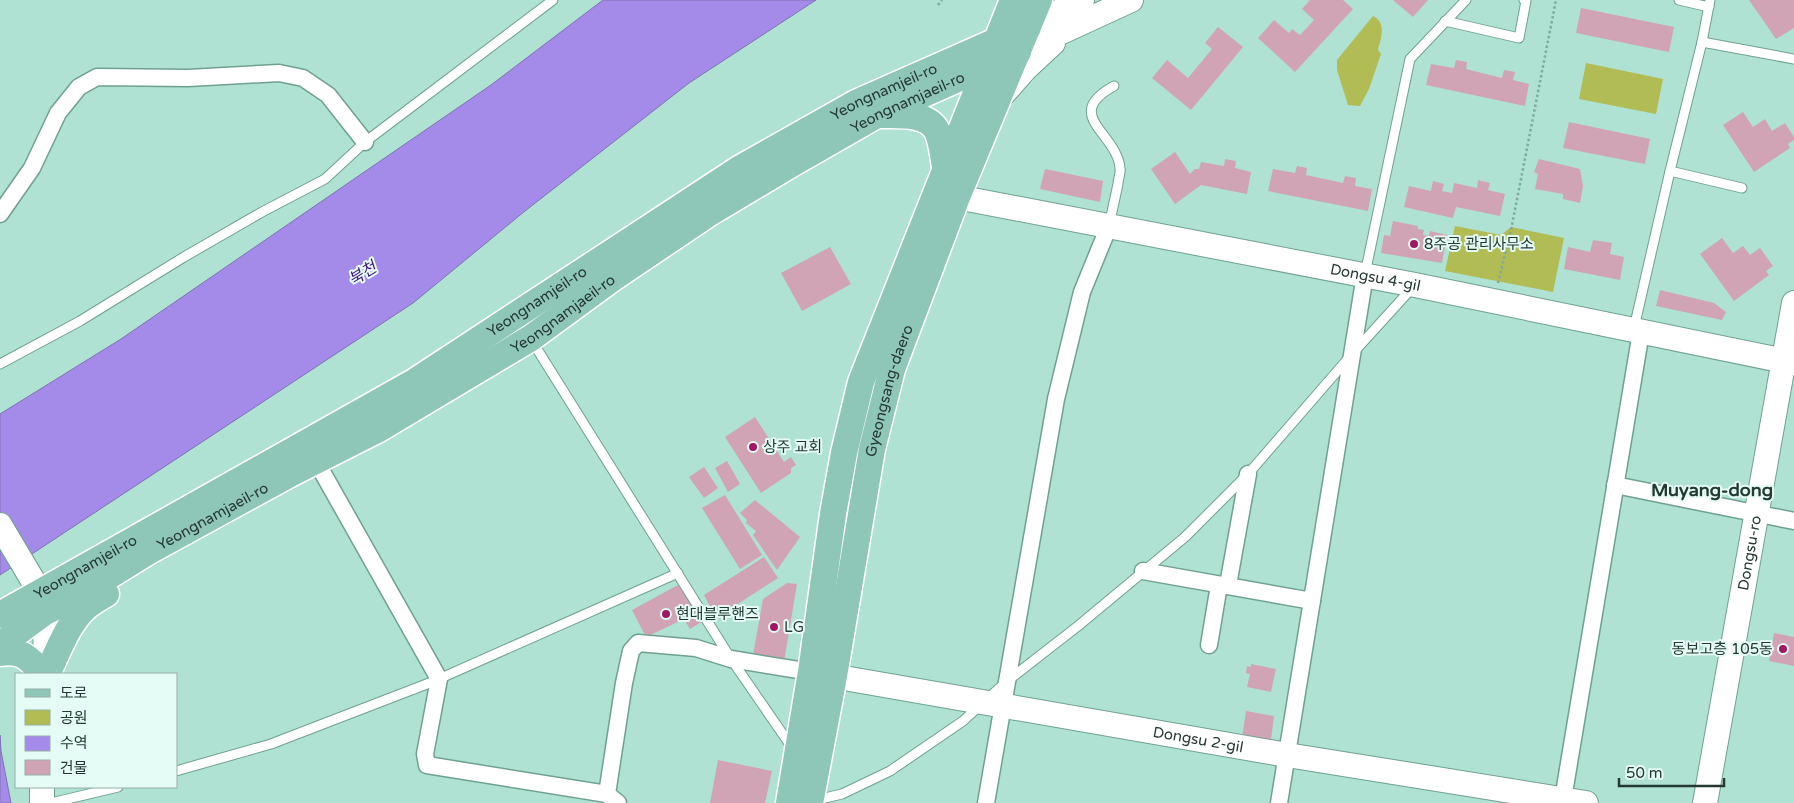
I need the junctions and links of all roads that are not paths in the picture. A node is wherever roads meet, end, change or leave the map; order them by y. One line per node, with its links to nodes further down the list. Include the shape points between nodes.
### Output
1 (553, 0): 20 (lane)
2 (1013, 0): 14 (main road, Gyeongsang-daero)
3 (1039, 0): 11 (main road, Gyeongsang-daero)
4 (1082, 0): 11 (street)
5 (1131, 0): 12 (street, Yeongnamjaeil-ro)
6 (1466, 0): 10 (lane)
7 (1524, 0): 10 (lane, via 1519,38)
8 (1679, 0): 9 (lane)
9 (1710, 4): 13 (lane)
10 (1445, 21): 27 (lane, via 1410,59 1405,74)
11 (1028, 27): 14 (main road, Gyeongsang-daero)
12 (1072, 27): 14 (street, Yeongnamjaeil-ro); 18 (street, via 1025,69)
13 (1702, 42): 15 (lane); 22 (lane)
14 (1008, 46): 16 (main road, Yeongnamjaeil-ro); 18 (main road, Gyeongsang-daero); 45 (main road, Yeongnamjeil-ro, via 916,75 856,103 739,169 414,382)
15 (1794, 59)
16 (986, 67): 19 (main road, Yeongnamjaeil-ro); 21 (main road, Gyeongsang-daero)
17 (1114, 86): 26 (lane, via 1100,94 1092,104 1091,112 1120,169)
18 (997, 101): 24 (main road, Gyeongsang-daero)
19 (876, 115): 21 (main road, via 915,116 929,121 937,131); 31 (main road, Yeongnamjaeil-ro, via 711,212)
20 (365, 142): 25 (street, via 328,95 303,78 279,73 188,78 97,77 79,87 58,113 32,168); 34 (lane, via 325,179)
21 (945, 167): 54 (main road, Gyeongsang-daero, via 861,382 835,505)
22 (1670, 170): 23 (lane); 30 (lane, via 1635,318)
23 (1742, 188)
24 (957, 197): 26 (street, Dongsu 4-gil); 54 (main road, Gyeongsang-daero, via 892,369)
25 (0, 214)
26 (1109, 226): 27 (street, Dongsu 4-gil); 56 (street, via 1082,292 1056,399)
27 (1365, 275): 28 (street, Dongsu 4-gil); 32 (street)
28 (1415, 284): 30 (street, Dongsu 4-gil); 32 (lane)
29 (1794, 303): 33 (street, Dongsu-ro)
30 (1638, 332): 33 (street, Dongsu 4-gil); 37 (street)
31 (531, 338): 35 (main road, Yeongnamjaeil-ro, via 376,430); 43 (lane)
32 (1352, 353): 36 (lane); 46 (street)
33 (1789, 362): 38 (street, Dongsu-ro)
34 (0, 364)
35 (316, 461): 41 (main road, Yeongnamjaeil-ro); 55 (street)
36 (1248, 474): 42 (lane, via 1185,537); 44 (street)
37 (1615, 484): 38 (street); 63 (street)
38 (1756, 513): 39 (street); 69 (street, Dongsu-ro)
39 (1794, 521)
40 (0, 525): 45 (street)
41 (124, 567): 45 (main road, Yeongnamjaeil-ro, via 70,600); 53 (main road, via 114,588 86,607 76,619)
42 (1143, 572): 44 (street); 56 (lane)
43 (678, 573): 50 (lane); 55 (lane)
44 (1223, 585): 46 (street); 48 (street)
45 (38, 595): 47 (main road, Yeongnamjeil-ro); 49 (main road, Yeongnamjaeil-ro); 52 (street)
46 (1312, 601): 58 (street)
47 (0, 615)
48 (1209, 645)
49 (1, 647): 51 (main road, via 26,656)
50 (732, 659): 54 (street); 57 (lane); 62 (street, via 696,648 638,643 631,650 624,683)
51 (45, 673)
52 (46, 673)
53 (47, 673)
54 (823, 674): 56 (street, Dongsu 2-gil); 57 (main road, Gyeongsang-daero); 66 (main road, Gyeongsang-daero)
55 (439, 679): 59 (lane, via 271,744); 62 (street, via 425,754 427,764)
56 (998, 696): 58 (street, Dongsu 2-gil); 66 (lane, via 890,771 842,794); 67 (street)
57 (798, 755): 66 (main road, Gyeongsang-daero)
58 (1287, 755): 63 (street, Dongsu 2-gil); 68 (street)
59 (178, 770)
60 (42, 788): 64 (street)
61 (114, 788): 65 (lane)
62 (613, 798)
63 (1558, 800)
64 (42, 803)
65 (51, 803)
66 (805, 803)
67 (986, 803)
68 (1279, 803)
69 (1706, 803)

